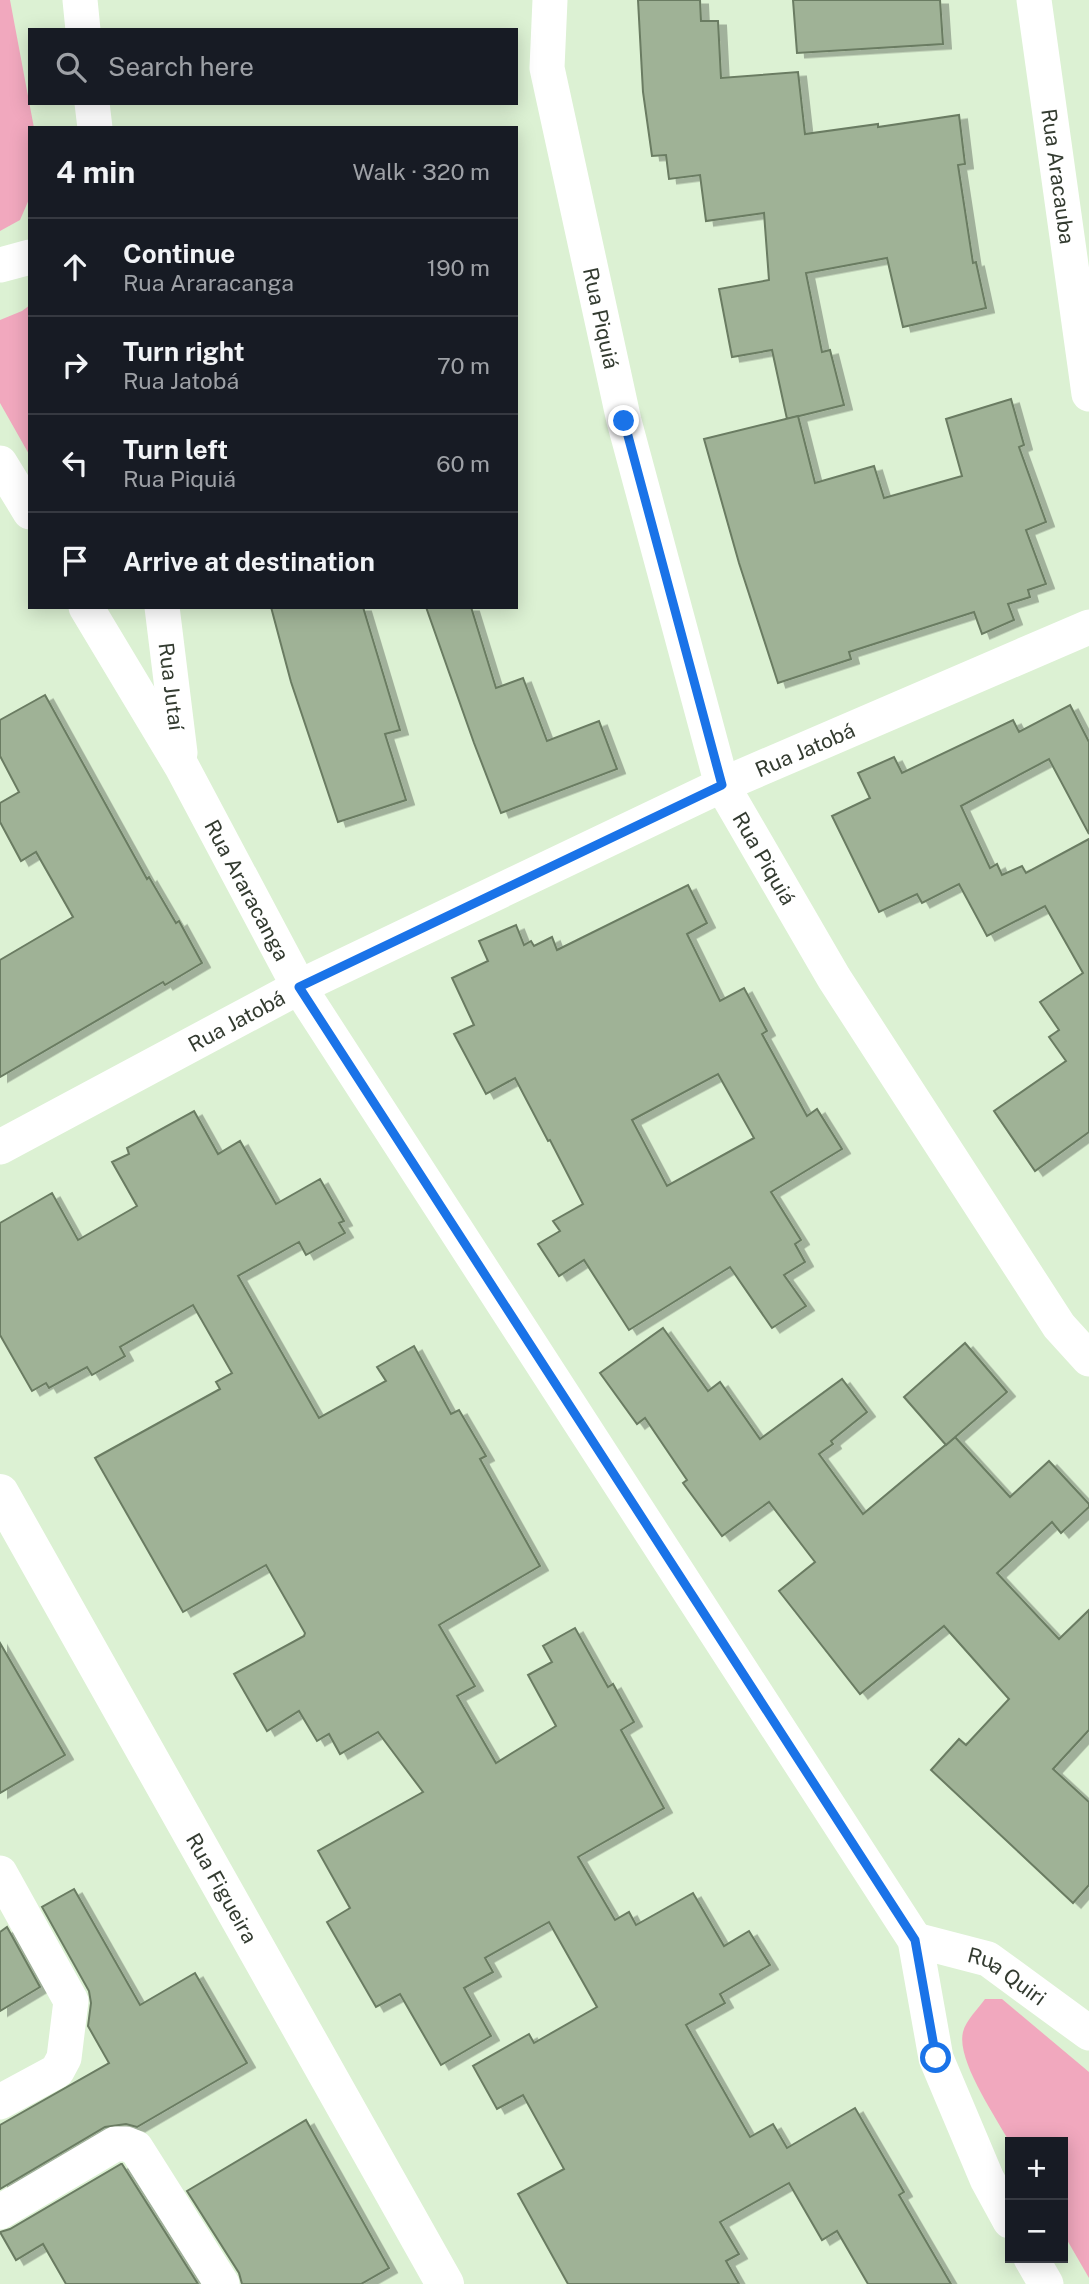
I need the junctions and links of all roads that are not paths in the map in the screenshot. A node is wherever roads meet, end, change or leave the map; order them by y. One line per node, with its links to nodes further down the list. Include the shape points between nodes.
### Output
1 (80, 0): 4 (street)
2 (550, 0): 16 (street, Rua Piquiá, via 547,68 621,408)
3 (1034, 0): 9 (street, Rua Aracauba)
4 (83, 28)
5 (92, 105): 6 (street)
6 (95, 126)
7 (28, 258): 8 (street)
8 (0, 265)
9 (1089, 394)
10 (0, 463): 11 (street)
11 (28, 509)
12 (87, 609): 15 (street, Rua Araracanga)
13 (162, 609): 15 (street, Rua Jutaí)
14 (1089, 627): 16 (street, Rua Jatobá)
15 (182, 767): 17 (street, Rua Araracanga)
16 (722, 785): 17 (street, Rua Jatobá); 19 (street, Rua Piquiá, via 834,978 1059,1326)
17 (299, 987): 18 (street, Rua Jatobá); 22 (street, Rua Araracanga)
18 (0, 1147)
19 (1089, 1359)
20 (0, 1493): 29 (street, Rua Figueira)
21 (0, 1873): 24 (street, via 71,2001 64,2058 57,2071)
22 (915, 1940): 23 (street, Rua Quiri, via 988,1959); 25 (street, Rua Araracanga, via 936,2058)
23 (1089, 2033)
24 (0, 2102)
25 (1005, 2212)
26 (0, 2213): 28 (street, via 115,2144 126,2144 136,2148)
27 (1034, 2263): 30 (street)
28 (222, 2284)
29 (445, 2284)
30 (1046, 2284)

